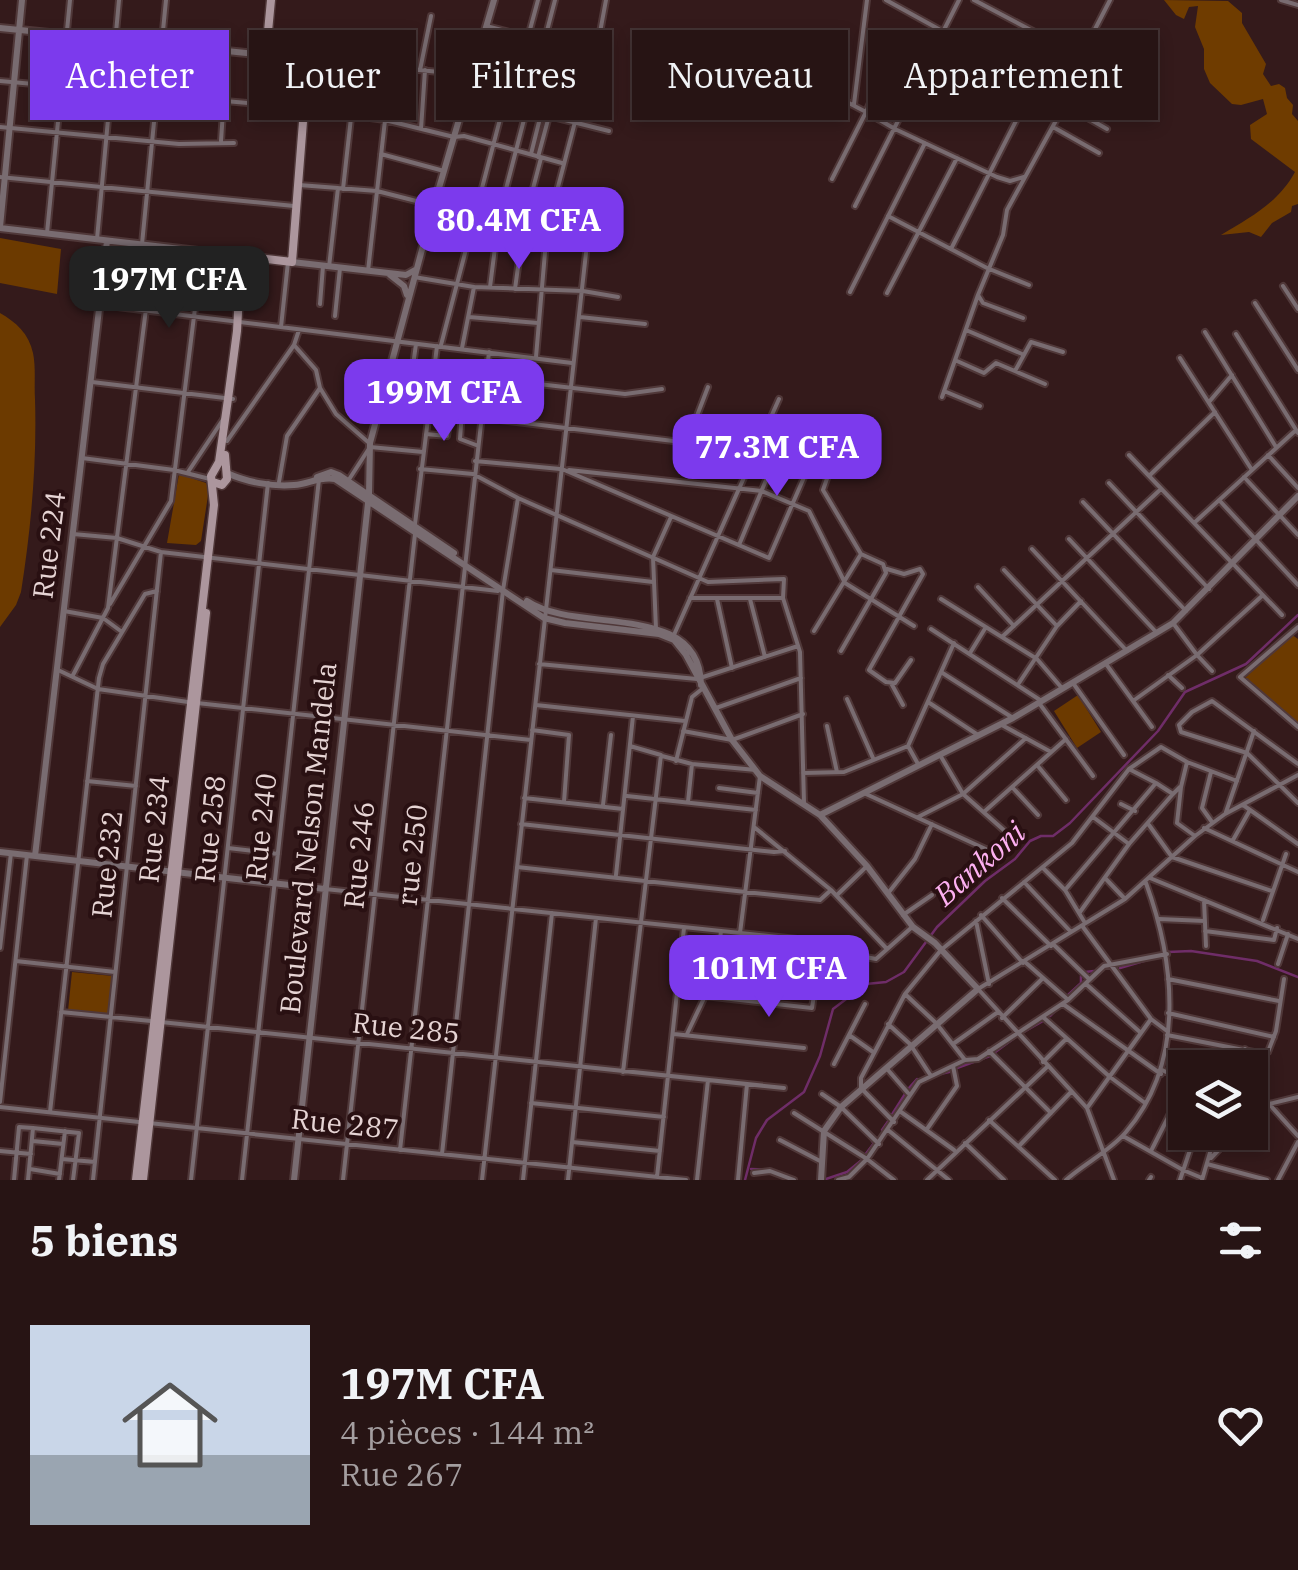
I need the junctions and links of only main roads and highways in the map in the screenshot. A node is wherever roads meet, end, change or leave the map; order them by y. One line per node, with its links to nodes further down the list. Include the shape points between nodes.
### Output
1 (273, 0): 2 (main road, via 263,105 304,109 297,207 290,262 243,257)
2 (230, 399): 3 (main road); 3 (main road)
3 (219, 476): 4 (main road, Rue 234)
4 (140, 1180)

